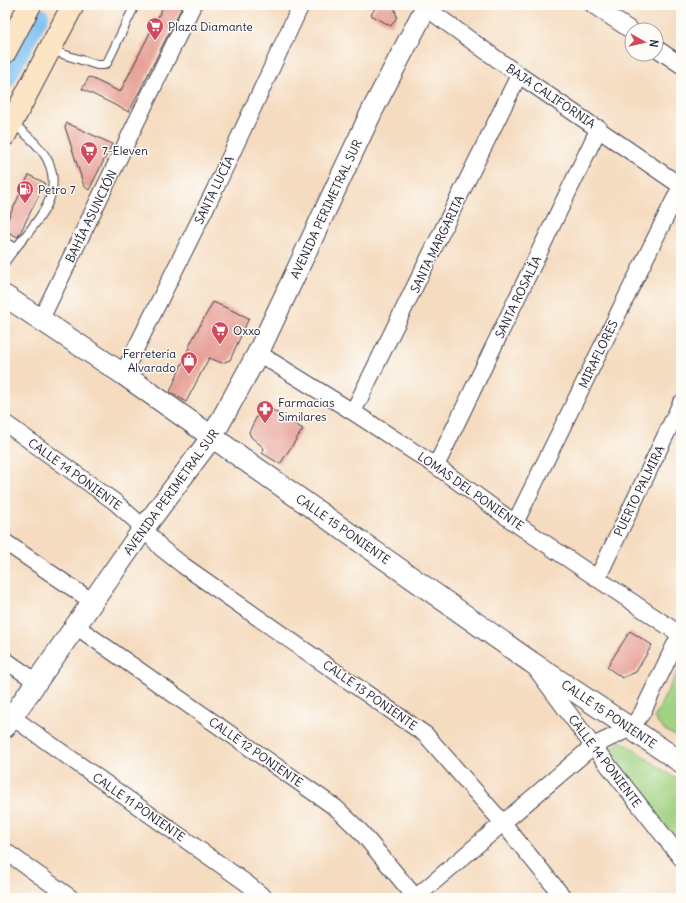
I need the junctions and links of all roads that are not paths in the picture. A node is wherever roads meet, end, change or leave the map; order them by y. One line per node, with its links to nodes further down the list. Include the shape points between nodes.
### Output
1 (30, 5): 9 (main road)
2 (73, 5): 10 (main road)
3 (135, 5): 10 (lane, via 104,65)
4 (193, 5): 21 (street, BAHÍA ASUNCIÓN)
5 (301, 5): 23 (street, SANTA LUCÍA, via 215,189)
6 (594, 5): 8 (street)
7 (425, 6): 13 (street, BAJA CALIFORNIA); 22 (street, AVENIDA PERIMETRAL SUR, via 372,111)
8 (624, 26)
9 (7, 45)
10 (49, 49): 15 (main road)
11 (664, 53): 12 (street)
12 (681, 65)
13 (519, 75): 14 (street, BAJA CALIFORNIA); 25 (street, SANTA MARGARITA)
14 (599, 128): 16 (street, BAJA CALIFORNIA); 28 (street, SANTA ROSALÍA)
15 (9, 129): 18 (lane, via 38,146 48,160 53,190 48,207)
16 (681, 186): 29 (street, MIRAFLORES)
17 (5, 242): 18 (lane)
18 (15, 247): 19 (lane)
19 (5, 262)
20 (5, 296): 21 (street, CALLE 15 PONIENTE)
21 (41, 319): 23 (street, CALLE 15 PONIENTE)
22 (258, 353): 25 (street, LOMAS DEL PONIENTE); 27 (street, AVENIDA PERIMETRAL SUR)
23 (123, 374): 27 (street, CALLE 15 PONIENTE)
24 (681, 403): 32 (street, PUERTO PALMIRA)
25 (353, 412): 28 (street, LOMAS DEL PONIENTE)
26 (5, 423): 30 (street, CALLE 14 PONIENTE, via 115,502)
27 (212, 437): 30 (street, AVENIDA PERIMETRAL SUR); 37 (street, CALLE 15 PONIENTE)
28 (436, 466): 29 (street, LOMAS DEL PONIENTE)
29 (515, 523): 32 (street, LOMAS DEL PONIENTE)
30 (144, 528): 33 (street, AVENIDA PERIMETRAL SUR); 43 (street, CALLE 13 PONIENTE, via 161,548 184,566 426,735)
31 (5, 542): 33 (street)
32 (597, 579): 35 (street, LOMAS DEL PONIENTE)
33 (93, 602): 34 (street, AVENIDA PERIMETRAL SUR)
34 (77, 627): 38 (street, AVENIDA PERIMETRAL SUR); 48 (street, CALLE 12 PONIENTE, via 336,808 361,832)
35 (681, 634): 40 (street, via 649,699)
36 (5, 660): 38 (street)
37 (531, 662): 40 (street, CALLE 15 PONIENTE); 41 (street, CALLE 14 PONIENTE)
38 (37, 682): 39 (street, AVENIDA PERIMETRAL SUR)
39 (8, 722): 47 (street, CALLE 11 PONIENTE)
40 (631, 728): 41 (street); 42 (street, CALLE 15 PONIENTE)
41 (593, 746): 43 (street); 45 (street, CALLE 14 PONIENTE)
42 (681, 762)
43 (502, 822): 48 (street); 49 (street, CALLE 13 PONIENTE)
44 (5, 851): 46 (street)
45 (681, 858)
46 (71, 898)
47 (266, 898)
48 (416, 898)
49 (564, 898)

